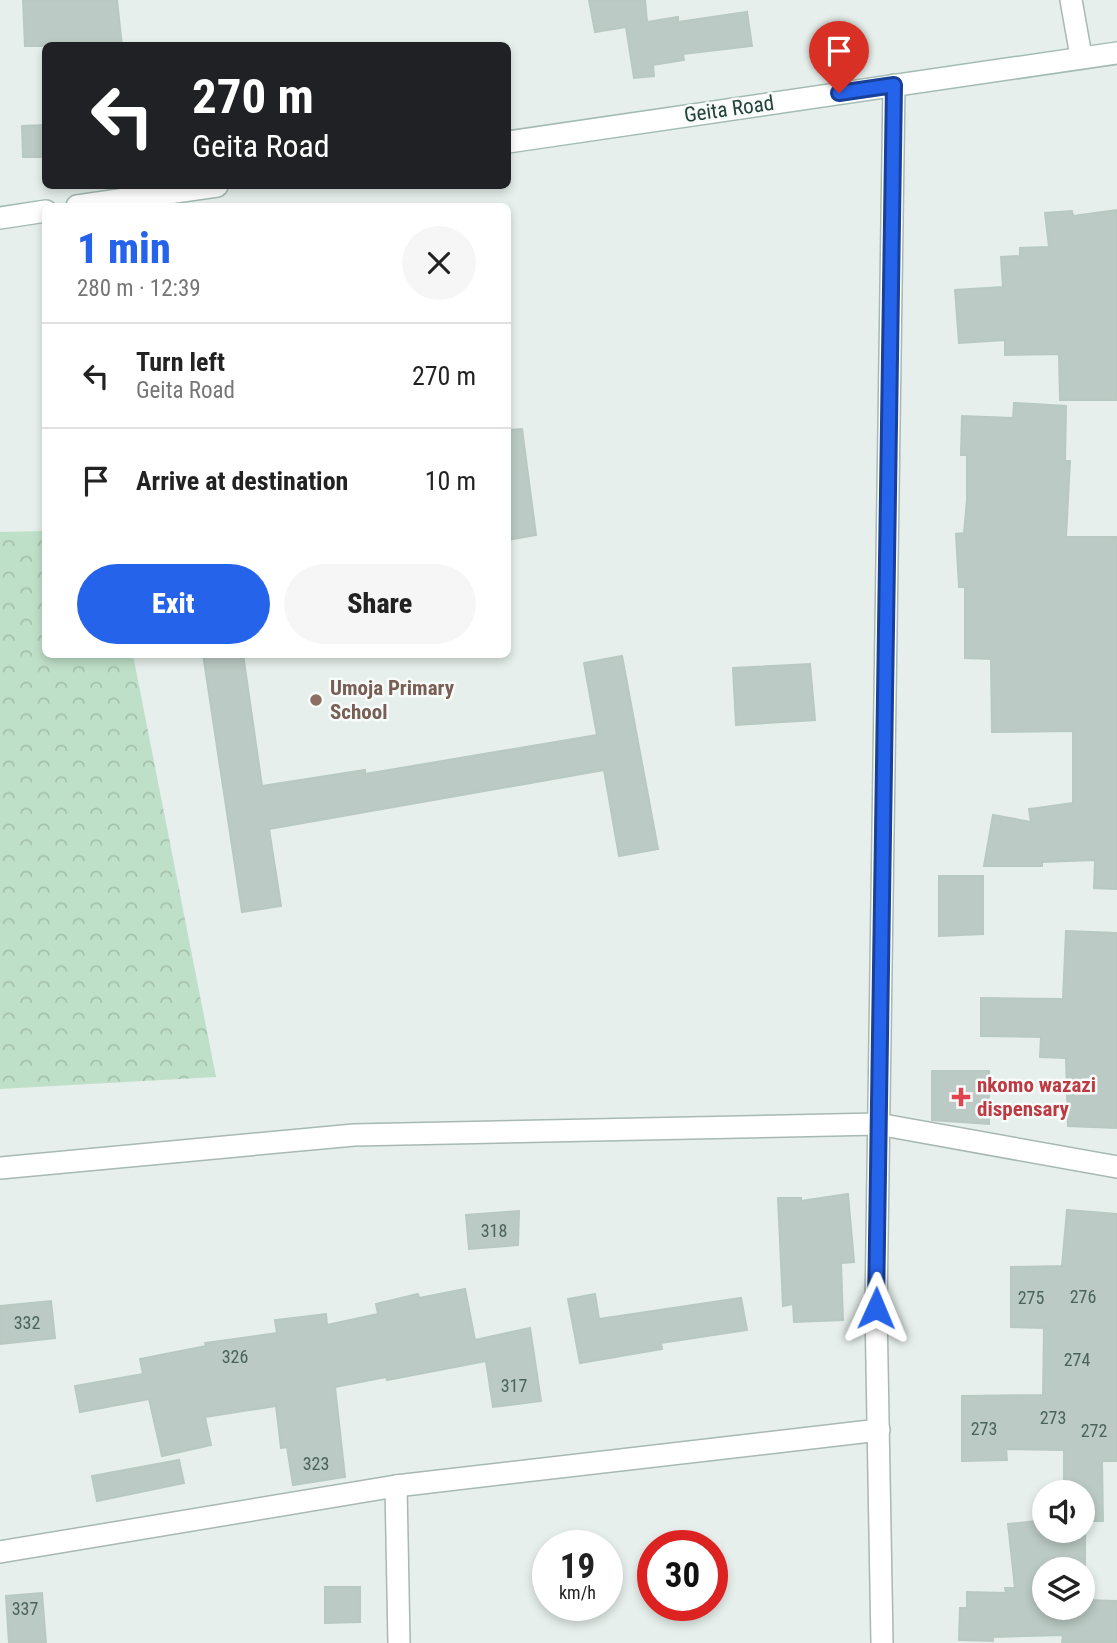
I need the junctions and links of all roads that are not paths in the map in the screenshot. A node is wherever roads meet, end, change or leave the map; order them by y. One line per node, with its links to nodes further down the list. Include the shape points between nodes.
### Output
1 (1071, 0): 3 (street)
2 (1117, 52): 3 (street, Geita Road)
3 (1081, 57): 4 (street, Geita Road)
4 (894, 85): 5 (street, Geita Road); 10 (street)
5 (511, 142)
6 (197, 189): 7 (street)
7 (98, 203)
8 (42, 212): 9 (street)
9 (0, 218)
10 (878, 1124): 11 (street); 12 (street, via 354,1135); 13 (street)
11 (1117, 1167)
12 (0, 1168)
13 (879, 1430): 14 (street); 17 (street)
14 (396, 1486): 15 (street); 16 (street)
15 (0, 1552)
16 (399, 1643)
17 (882, 1643)

